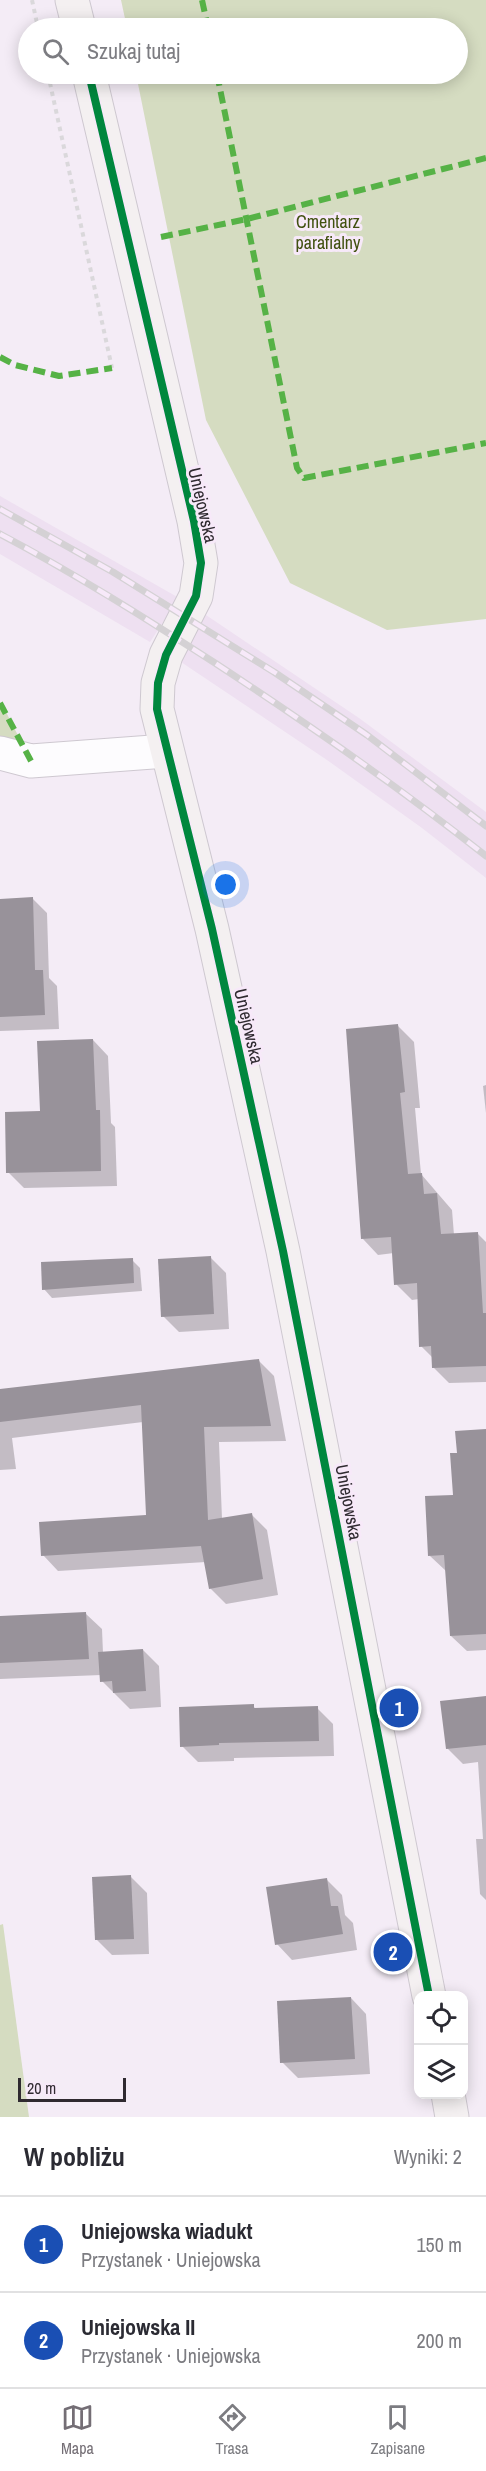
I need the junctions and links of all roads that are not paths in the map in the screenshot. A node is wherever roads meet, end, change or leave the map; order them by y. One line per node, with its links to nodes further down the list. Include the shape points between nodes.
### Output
1 (72, 0): 2 (main road)
2 (76, 18)
3 (91, 84): 4 (main road, Uniejowska, via 201,563 196,596 166,655 158,683 157,710)
4 (166, 752): 5 (street, via 31,761); 6 (main road, Uniejowska, via 212,929 283,1251)
5 (0, 753)
6 (428, 1991)
7 (449, 2099): 8 (main road)
8 (452, 2117)

